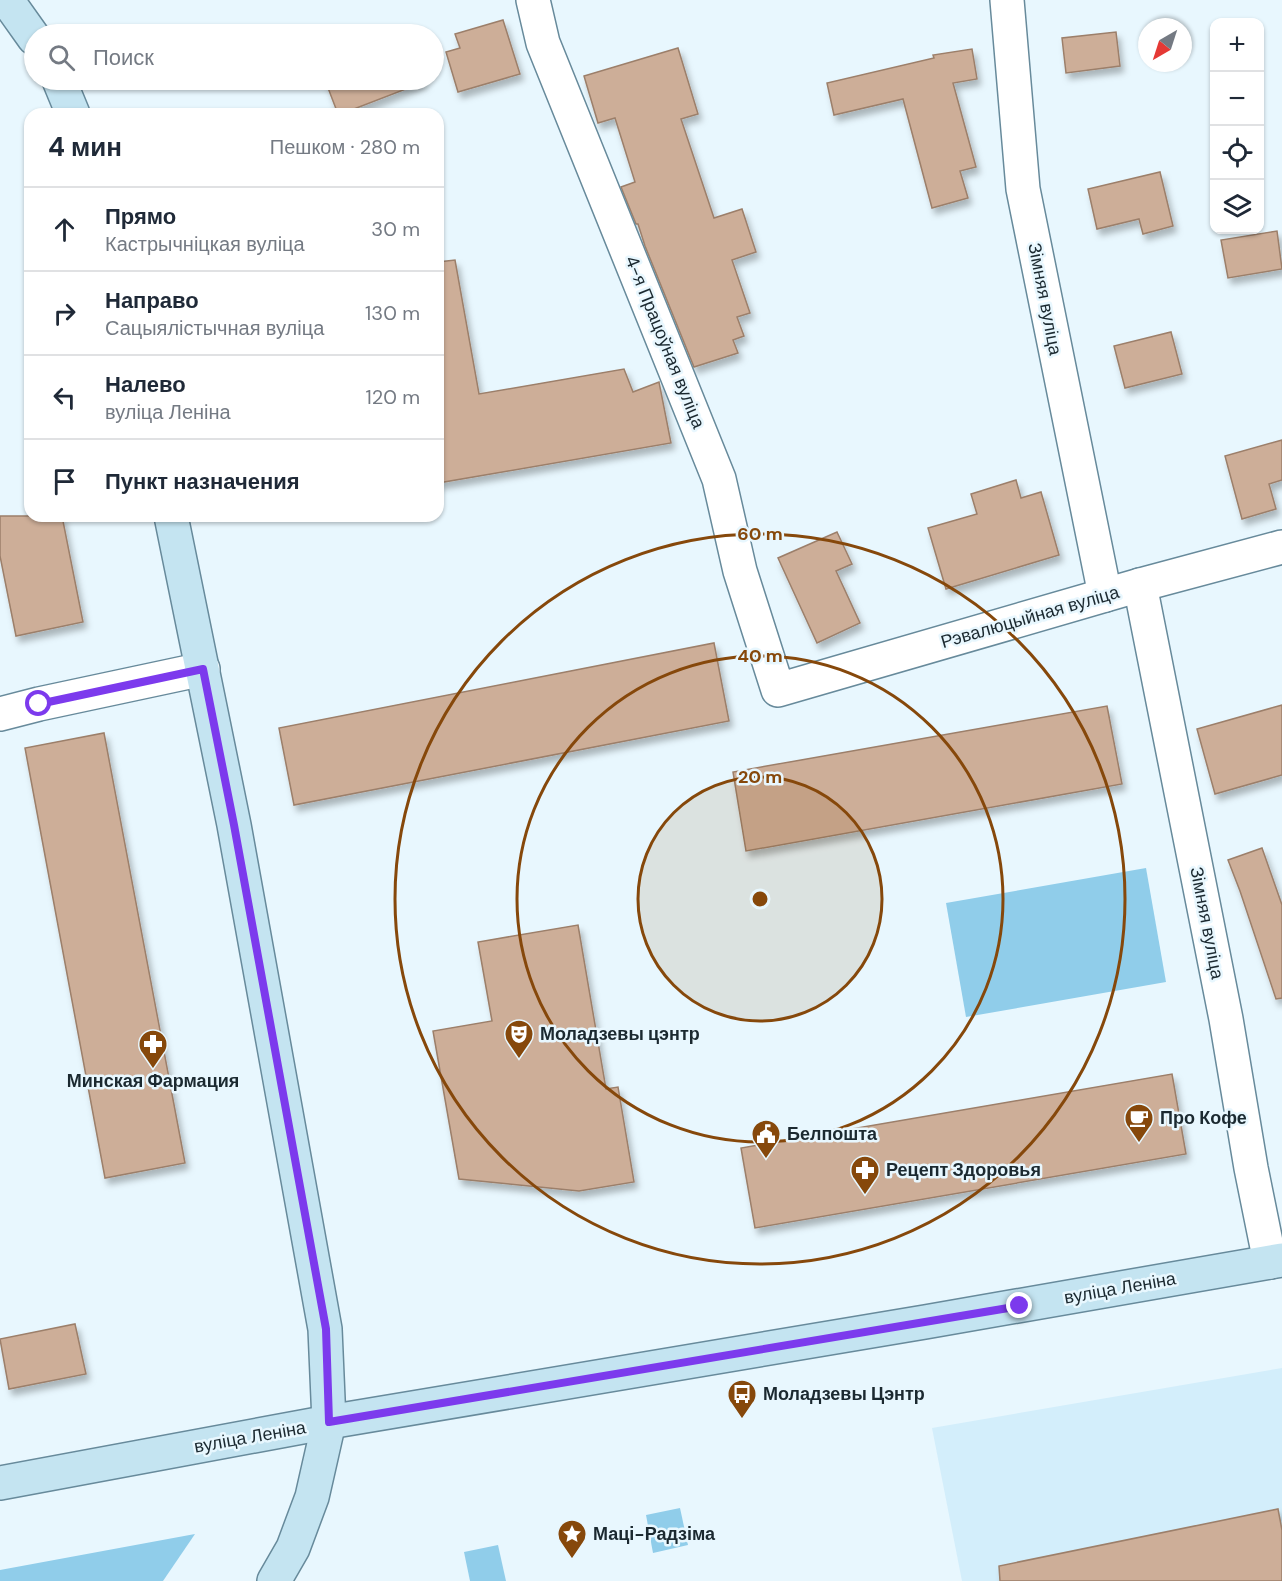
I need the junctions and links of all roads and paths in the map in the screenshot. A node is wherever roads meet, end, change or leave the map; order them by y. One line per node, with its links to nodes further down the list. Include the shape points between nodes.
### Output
1 (7, 0): 4 (main road)
2 (533, 0): 12 (street, 4-я Працоўная вуліца, via 543,43 719,479 740,571)
3 (1007, 0): 10 (street, Зімняя вуліца, via 1023,189)
4 (24, 24)
5 (63, 90): 6 (main road)
6 (71, 108)
7 (172, 522): 11 (main road)
8 (1282, 547): 9 (street, Рэвалюцыйная вуліца)
9 (1140, 585): 10 (street, Рэвалюцыйная вуліца); 14 (street, Зімняя вуліца, via 1226,1019 1251,1168)
10 (1105, 596): 12 (street, Рэвалюцыйная вуліца)
11 (203, 669): 13 (street); 15 (main road, via 326,1329)
12 (778, 690)
13 (0, 714)
14 (1276, 1261): 15 (main road, вуліца Леніна)
15 (329, 1422): 16 (main road, вуліца Леніна); 17 (main road, via 312,1497 293,1548)
16 (0, 1483)
17 (274, 1581)

